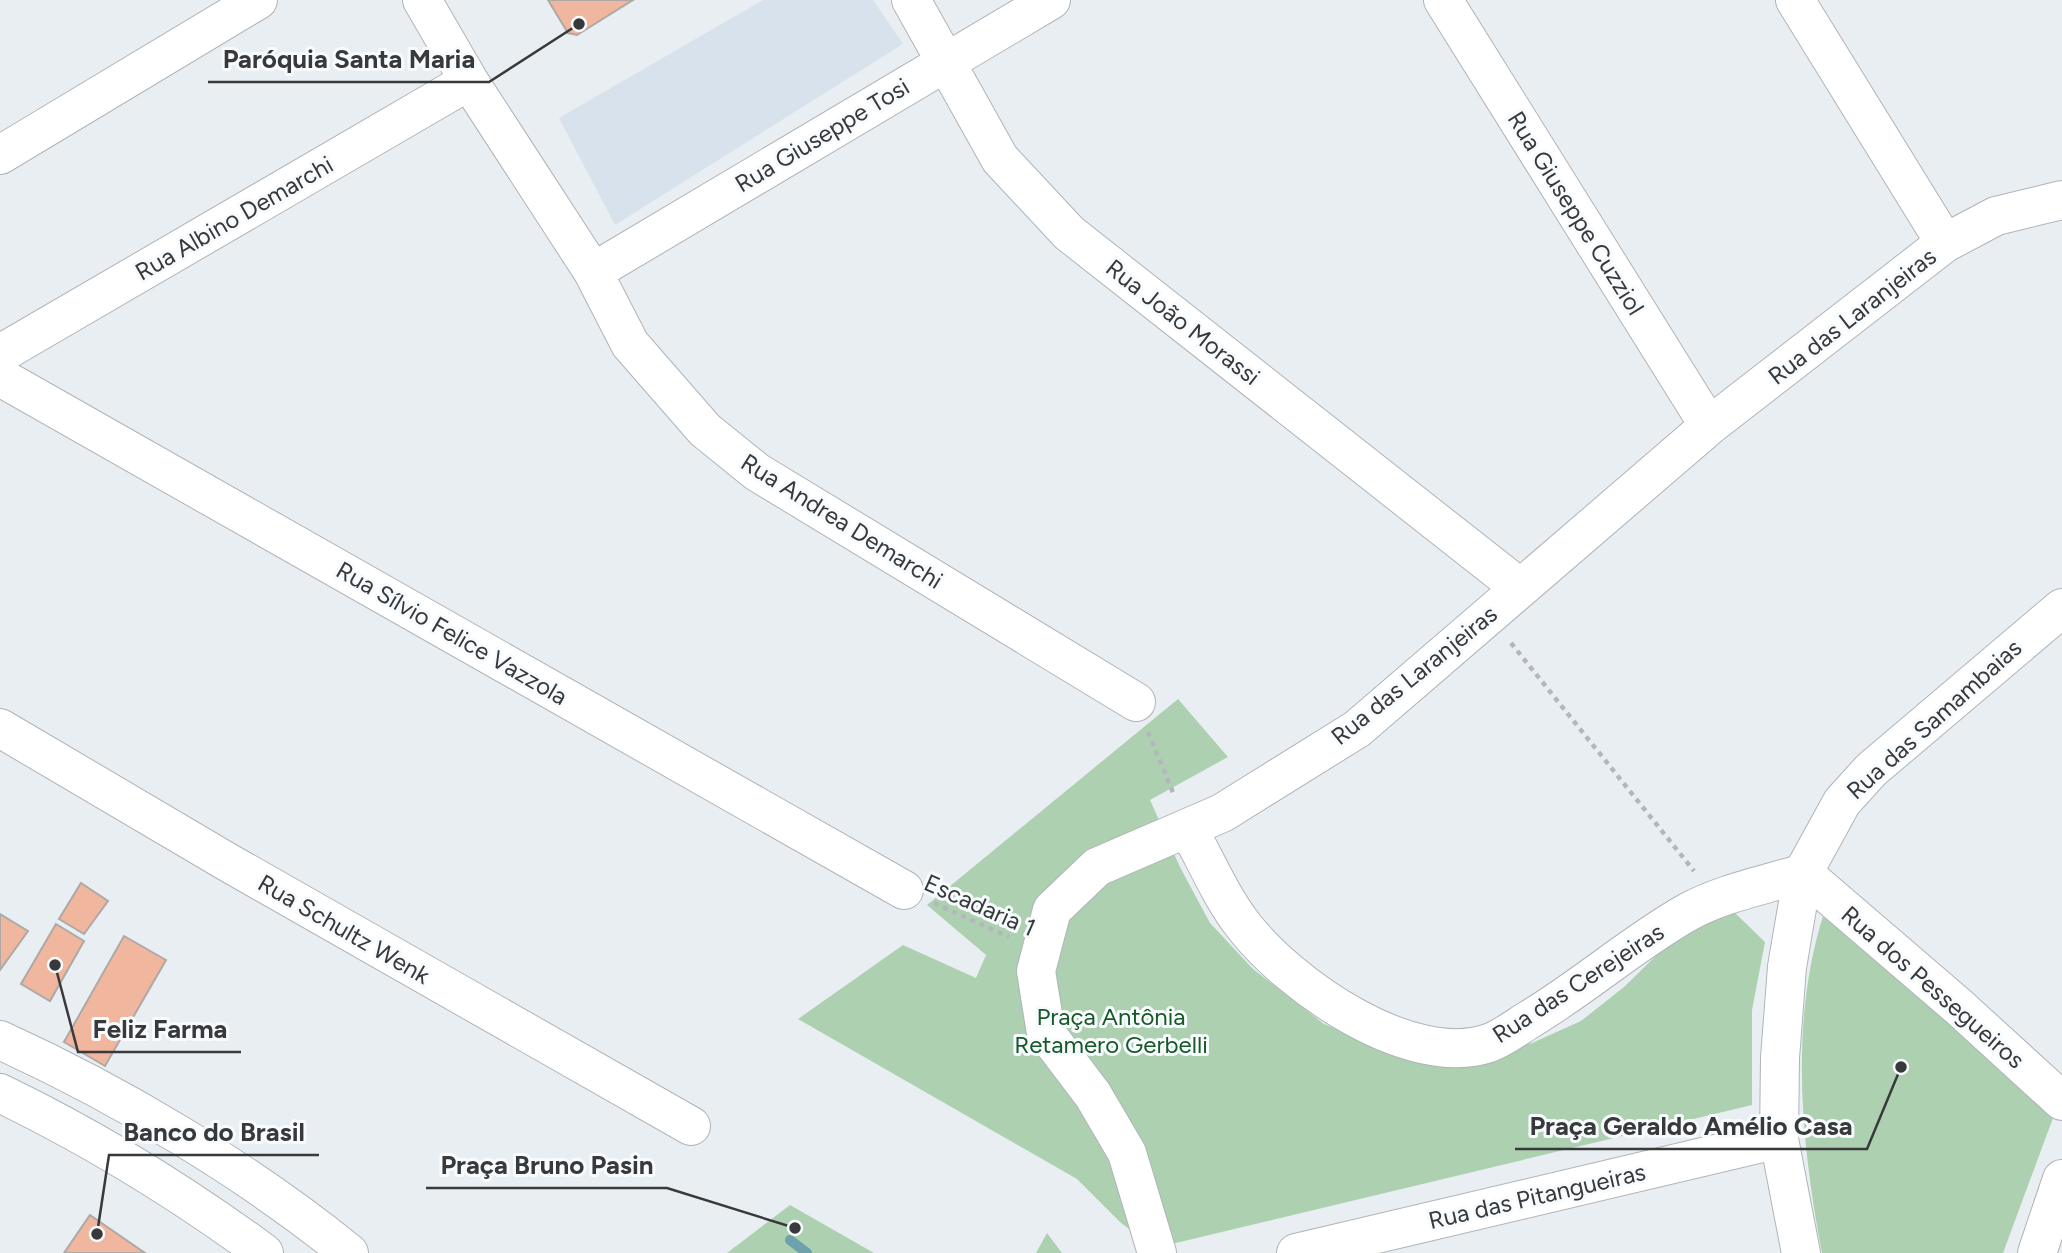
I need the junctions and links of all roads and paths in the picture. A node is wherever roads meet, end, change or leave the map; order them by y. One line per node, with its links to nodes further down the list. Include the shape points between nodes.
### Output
1 (258, 0): 9 (street)
2 (422, 0): 8 (street, Rua Andrea Demarchi)
3 (911, 0): 7 (street, Rua João Morassi)
4 (1051, 0): 7 (street, Rua Giuseppe Tosi)
5 (1443, 0): 15 (street, Rua Giuseppe Cuzziol)
6 (1795, 0): 11 (street)
7 (946, 61): 12 (street, Rua Giuseppe Tosi); 16 (street, Rua João Morassi, via 1000,159 1069,233)
8 (469, 81): 12 (street, Rua Andrea Demarchi); 13 (street, Rua Albino Demarchi)
9 (0, 155)
10 (2062, 200): 11 (street, Rua das Laranjeiras, via 1996,216)
11 (1945, 243): 15 (street, Rua das Laranjeiras)
12 (593, 272): 19 (street, Rua Andrea Demarchi, via 631,344 664,386 705,430 757,472)
13 (0, 354)
14 (0, 377): 23 (street, Rua Sílvio Felice Vazzola)
15 (1709, 426): 16 (street, Rua das Laranjeiras)
16 (1519, 587): 18 (street, Rua das Laranjeiras)
17 (2062, 608): 22 (street, Rua das Samambaias, via 1871,770 1842,802)
18 (1489, 615): 21 (street, Rua das Laranjeiras, via 1357,729 1222,813); 24 (path)
19 (1136, 702): 21 (path)
20 (0, 728): 29 (street, Rua Schultz Wenk)
21 (1188, 829): 24 (street, Rua das Cerejeiras, via 1242,925 1290,976 1339,1010 1426,1044 1459,1049 1490,1043 1688,912); 25 (street, Rua das Laranjeiras, via 1097,867 1052,910)
22 (1803, 873): 24 (street, Rua das Cerejeiras); 28 (street, Rua dos Pessegueiros); 30 (street, Rua das Samambaias, via 1787,967)
23 (904, 890): 25 (path, Escadaria 1)
24 (1717, 899)
25 (1041, 952): 34 (street, Rua das Laranjeiras, via 1036,971 1046,1033 1093,1095 1126,1153)
26 (0, 1040): 33 (street, via 131,1109 239,1174)
27 (0, 1093): 32 (street, via 159,1181)
28 (2062, 1101)
29 (691, 1126)
30 (1779, 1139): 35 (street, Rua das Pitangueiras); 36 (street, Rua das Samambaias)
31 (2062, 1179): 37 (street)
32 (264, 1253)
33 (349, 1253)
34 (1157, 1253)
35 (1296, 1253)
36 (1801, 1253)
37 (2037, 1253)

